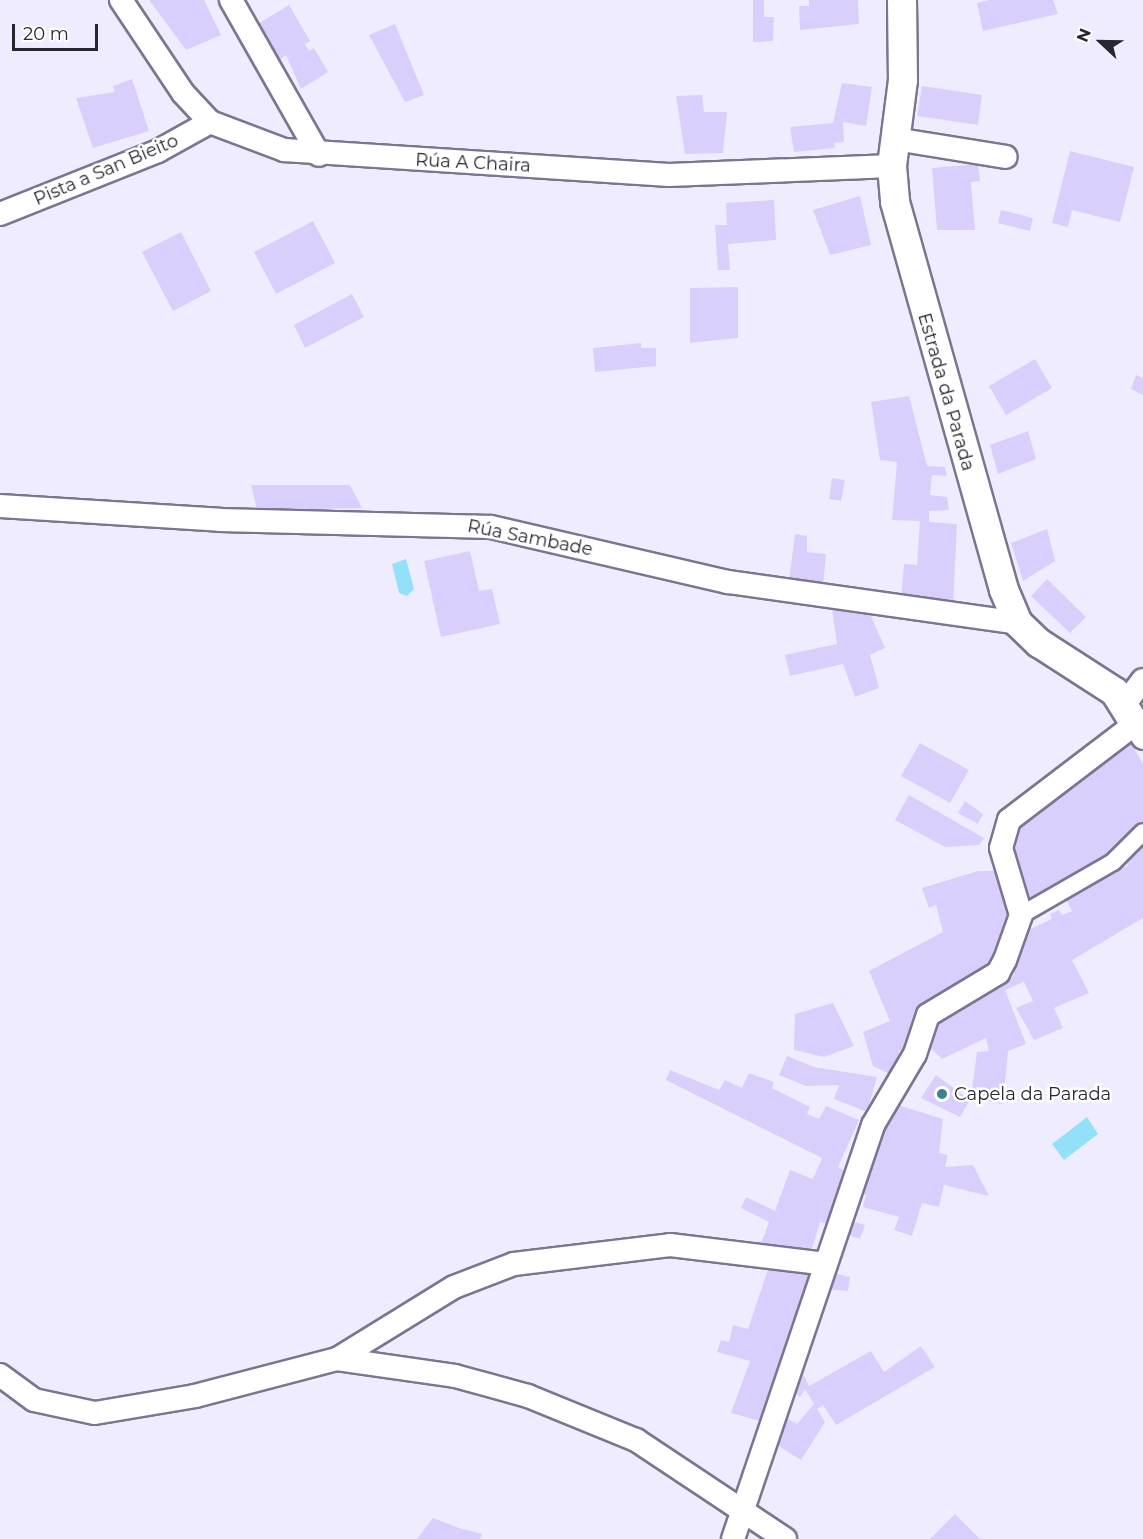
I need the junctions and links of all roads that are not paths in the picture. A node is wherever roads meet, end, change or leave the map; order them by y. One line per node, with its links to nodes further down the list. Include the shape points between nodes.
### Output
1 (122, 0): 4 (street, Rúa A Chaira, via 183,93)
2 (231, 0): 6 (street)
3 (902, 0): 5 (street, Estrada da Parada, via 903,80)
4 (210, 122): 6 (street, Rúa A Chaira, via 285,150); 8 (street, Pista a San Bieito, via 158,151)
5 (893, 152): 6 (street, Rúa A Chaira, via 669,175); 7 (street, Rúa A Chaira); 10 (street, Estrada da Parada, via 895,202 947,398)
6 (319, 155)
7 (1006, 157)
8 (0, 214)
9 (0, 506): 10 (street, Rúa Sambade, via 220,520 491,527 728,582)
10 (1018, 623): 12 (street)
11 (1143, 680): 12 (street)
12 (1134, 722): 14 (street, via 1009,820 1001,848)
13 (1143, 832): 14 (street, via 1113,862)
14 (1021, 915): 15 (street, via 998,973 928,1015 915,1054 873,1125)
15 (826, 1264): 16 (street, via 670,1245 513,1264 454,1287); 18 (street)
16 (337, 1359): 17 (street, via 195,1396 95,1413 34,1400); 18 (street, via 387,1362 487,1383 565,1409 636,1440)
17 (0, 1375)
18 (744, 1508): 19 (street); 20 (street)
19 (733, 1539)
20 (785, 1539)

